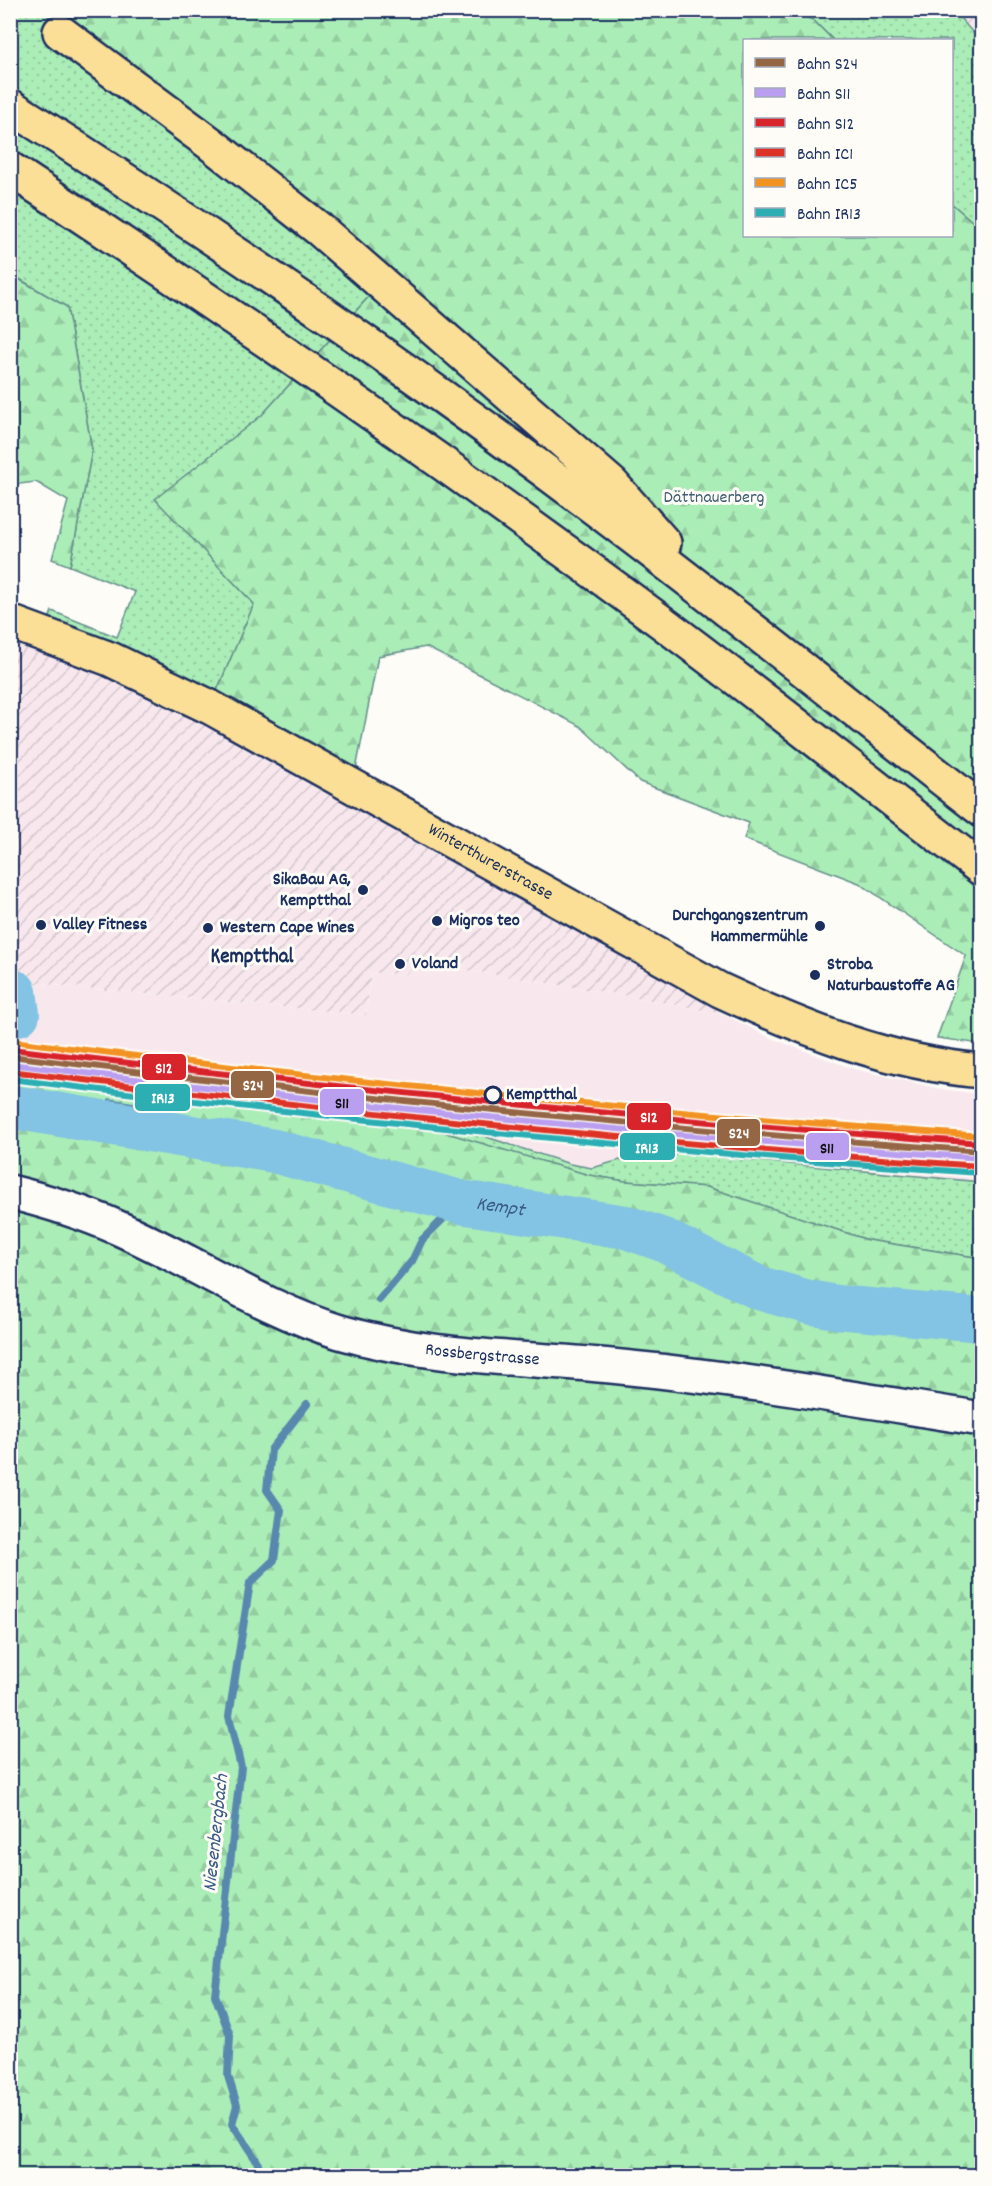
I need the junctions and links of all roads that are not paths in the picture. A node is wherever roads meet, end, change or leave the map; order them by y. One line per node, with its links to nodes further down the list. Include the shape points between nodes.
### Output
1 (60, 32): 4 (main road, via 211,144 400,298 612,484)
2 (10, 106): 4 (main road, via 361,340)
3 (10, 169): 7 (main road, via 252,330 544,536 725,670)
4 (713, 598): 6 (main road)
5 (10, 622): 8 (main road, Winterthurerstrasse, via 110,659 210,707 766,1012 870,1050)
6 (981, 810)
7 (981, 869)
8 (981, 1071)
9 (10, 1192): 10 (street, Rossbergstrasse, via 116,1227 283,1310 369,1339 466,1355 727,1379)
10 (981, 1419)

